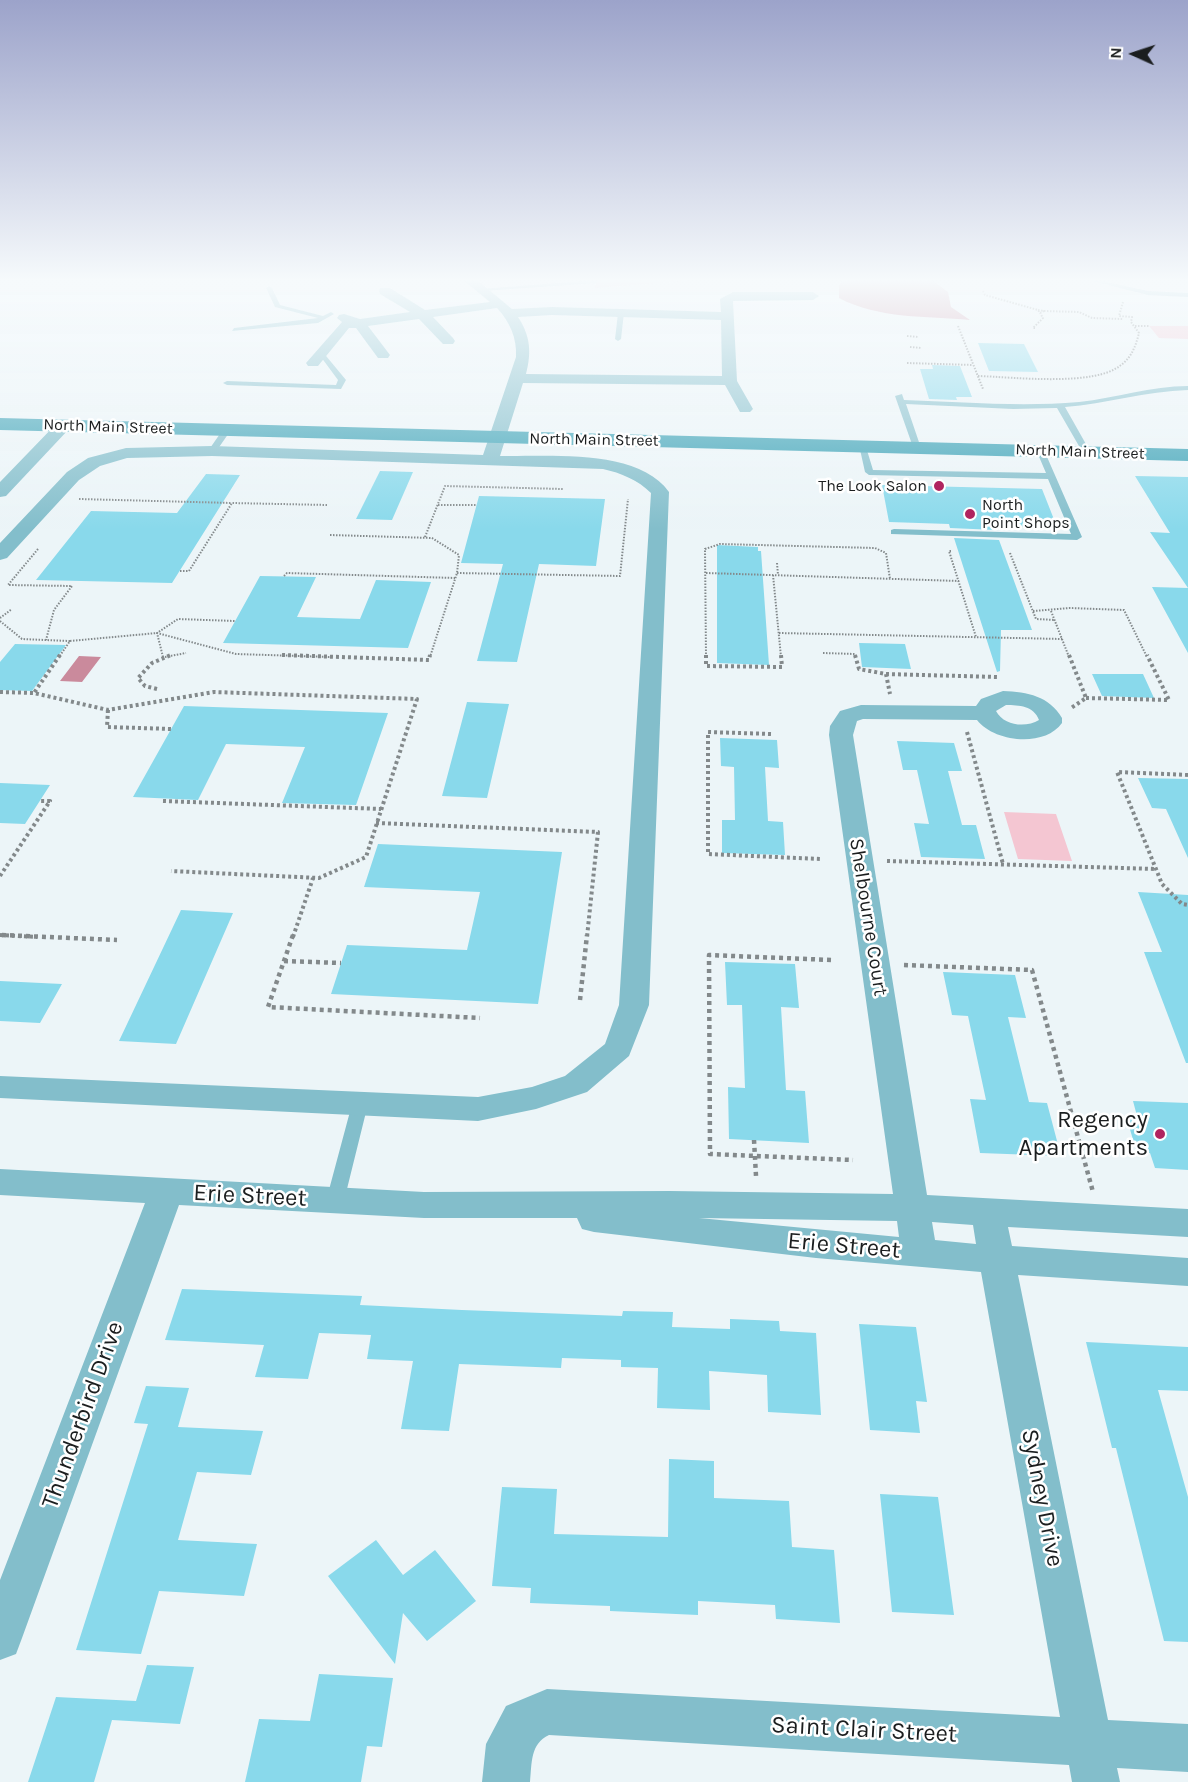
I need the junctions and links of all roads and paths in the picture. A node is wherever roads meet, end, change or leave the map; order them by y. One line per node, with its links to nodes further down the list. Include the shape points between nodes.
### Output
1 (324, 363): 11 (lane, via 342,380 338,387)
2 (521, 363): 9 (street)
3 (729, 363): 10 (street)
4 (914, 363): 6 (path)
5 (1123, 363): 8 (path, via 1119,368 1077,378)
6 (948, 364): 7 (path)
7 (973, 365): 8 (path)
8 (978, 376): 13 (path)
9 (517, 378): 10 (street); 22 (street)
10 (730, 381): 17 (street)
11 (227, 383)
12 (1188, 388): 16 (lane, via 1149,390)
13 (984, 391)
14 (1009, 395): 15 (lane)
15 (1014, 405): 16 (lane); 23 (lane, via 901,399)
16 (1060, 406): 26 (lane)
17 (745, 409)
18 (0, 424): 19 (main road, North Main Street)
19 (63, 426): 20 (main road, North Main Street); 30 (street)
20 (227, 430): 22 (main road, North Main Street); 24 (lane)
21 (862, 447): 22 (main road, North Main Street); 23 (main road, North Main Street); 28 (lane, via 869,472)
22 (495, 448): 24 (street); 103 (street, via 628,470 650,481 660,492 634,1005 618,1049 576,1084 536,1098 478,1109)
23 (917, 448): 25 (main road, North Main Street)
24 (212, 452): 43 (street, via 126,453 94,462 73,476)
25 (1041, 452): 26 (main road, North Main Street); 28 (lane)
26 (1087, 453): 27 (main road, North Main Street)
27 (1188, 455)
28 (1051, 476): 37 (lane, via 1077,537)
29 (563, 489): 34 (path, via 445,486)
30 (0, 492)
31 (628, 499): 46 (path, via 620,576)
32 (232, 503): 33 (path); 36 (path, via 80,499); 45 (path, via 189,571)
33 (328, 505)
34 (438, 505): 35 (path); 39 (path)
35 (476, 505)
36 (73, 507)
37 (894, 532)
38 (330, 535): 39 (path)
39 (425, 537): 46 (path, via 459,555)
40 (44, 542): 64 (path, via 8,585 72,585 54,610)
41 (960, 552): 53 (path, via 949,551)
42 (1001, 553): 55 (path, via 1012,553)
43 (0, 555)
44 (777, 563): 50 (path)
45 (180, 571)
46 (457, 573): 51 (path)
47 (706, 573): 48 (path); 52 (path, via 705,549 720,544 874,548 886,553); 61 (path, via 706,666 782,668)
48 (773, 575): 50 (path); 61 (path)
49 (284, 576): 51 (path, via 286,573)
50 (778, 576): 52 (path)
51 (455, 578): 60 (path, via 429,660 236,654)
52 (890, 579): 53 (path)
53 (959, 581): 62 (path)
54 (12, 609): 57 (path)
55 (1033, 611): 56 (path); 58 (path, via 1036,619)
56 (1052, 611): 58 (path); 75 (path, via 1124,610 1169,700)
57 (0, 619): 64 (path, via 22,639)
58 (1055, 620): 63 (path)
59 (235, 621): 60 (path, via 178,619)
60 (157, 633): 65 (path); 68 (path)
61 (779, 633): 62 (path)
62 (976, 637): 63 (path)
63 (1062, 639): 75 (path)
64 (46, 640): 65 (path)
65 (70, 641): 73 (path)
66 (186, 653): 68 (path)
67 (823, 653): 69 (path, via 855,654 859,669)
68 (163, 657): 71 (path, via 141,671 138,678 145,686)
69 (886, 674): 70 (path); 74 (path)
70 (999, 677)
71 (157, 689)
72 (0, 692): 73 (path)
73 (34, 693): 77 (path)
74 (891, 698)
75 (1086, 698): 76 (path)
76 (1070, 708)
77 (108, 710): 79 (path, via 107,727); 84 (path, via 214,693 417,699)
78 (975, 723): 88 (path); 113 (street, Shelbourne Court, via 861,712 848,716 842,726)
79 (171, 729)
80 (771, 734): 86 (path, via 708,732 708,854)
81 (1188, 775): 89 (path, via 1117,772)
82 (40, 801): 91 (path, via 50,801)
83 (163, 801): 84 (path)
84 (381, 809): 85 (path)
85 (376, 823): 92 (path, via 366,857); 100 (path, via 598,832)
86 (820, 859)
87 (887, 861): 88 (path)
88 (1003, 864): 89 (path)
89 (1156, 869): 93 (path, via 1162,884)
90 (171, 871): 92 (path)
91 (0, 876)
92 (313, 878): 97 (path)
93 (1188, 905)
94 (0, 935): 95 (path)
95 (117, 940)
96 (831, 960): 105 (path, via 709,955 710,1154)
97 (284, 961): 98 (path); 101 (path, via 268,1007)
98 (341, 963)
99 (904, 965): 110 (path, via 1032,970)
100 (580, 1000)
101 (480, 1018)
102 (0, 1087): 103 (street)
103 (360, 1104): 111 (lane)
104 (754, 1140): 105 (path)
105 (755, 1156): 106 (path); 107 (path)
106 (853, 1160)
107 (756, 1176)
108 (0, 1182): 109 (street, Erie Street)
109 (166, 1192): 111 (street, Erie Street); 119 (street, Thunderbird Drive)
110 (1094, 1194)
111 (334, 1201): 112 (street, Erie Street)
112 (501, 1206): 113 (street, Erie Street, via 670,1204); 116 (street, Erie Street, via 718,1234)
113 (913, 1209): 114 (street, Erie Street); 116 (street, Shelbourne Court)
114 (988, 1213): 115 (street, Erie Street); 117 (street, Sydney Drive)
115 (1188, 1223)
116 (919, 1254): 117 (street, Erie Street)
117 (997, 1261): 118 (street, Erie Street); 121 (street, Sydney Drive)
118 (1188, 1272)
119 (0, 1638)
120 (1188, 1748): 121 (street, Saint Clair Street)
121 (1092, 1762): 122 (street, Saint Clair Street, via 547,1712 523,1723 510,1743)
122 (506, 1782)

